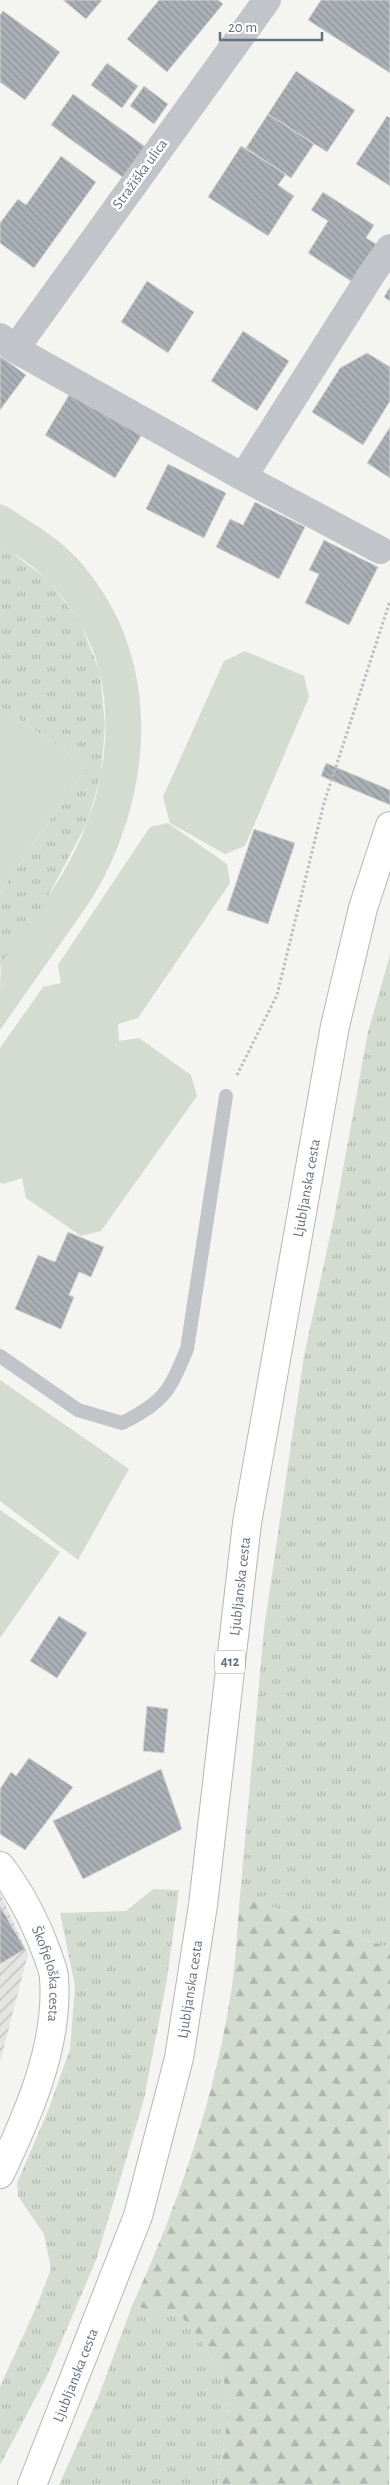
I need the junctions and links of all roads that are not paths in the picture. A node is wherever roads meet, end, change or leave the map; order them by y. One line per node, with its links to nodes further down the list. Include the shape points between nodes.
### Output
1 (267, 0): 3 (street, Stražiška ulica)
2 (390, 248): 4 (street)
3 (7, 343): 4 (street, Stražiška ulica)
4 (243, 477): 5 (street, Stražiška ulica)
5 (380, 550)
6 (390, 826): 11 (main road, Ljubljanska cesta / 412, via 363,908 336,1026 258,1456 245,1532 203,1905 179,2058 138,2216)
7 (226, 1096): 8 (lane, via 187,1349 171,1387 149,1409 122,1423 78,1410)
8 (0, 1356)
9 (0, 1866): 10 (main road, Škofjeloška cesta, via 16,1886 38,1926 54,1976 53,2027 39,2078)
10 (0, 2174)
11 (32, 2485)

